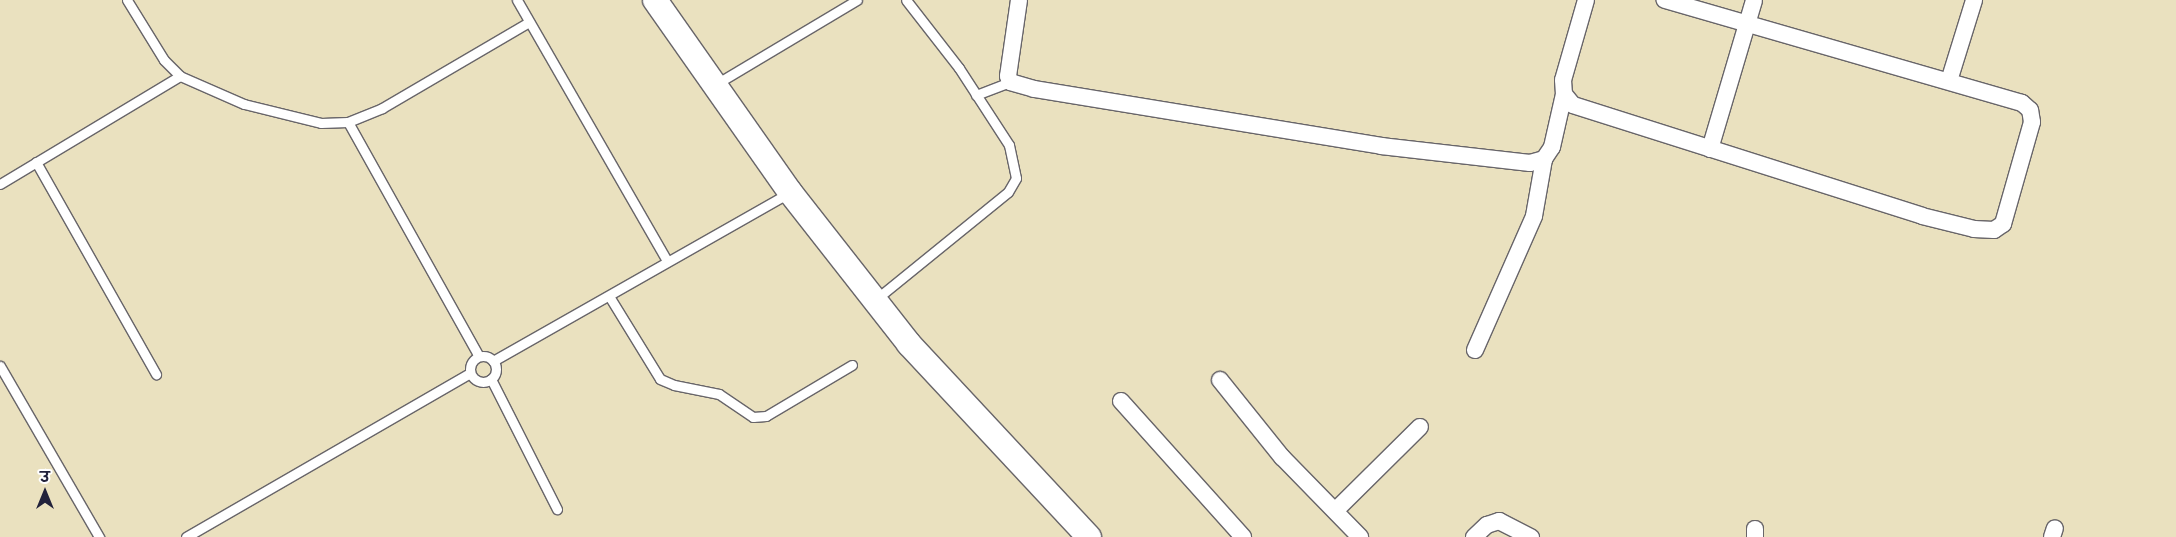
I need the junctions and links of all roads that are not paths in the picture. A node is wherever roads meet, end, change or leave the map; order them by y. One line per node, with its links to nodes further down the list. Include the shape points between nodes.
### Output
1 (127, 0): 13 (lane, via 164,60)
2 (517, 0): 11 (lane)
3 (857, 0): 16 (lane)
4 (906, 0): 18 (lane)
5 (1019, 0): 15 (street, via 1008,68)
6 (1586, 0): 17 (street, via 1563,80)
7 (1665, 0): 12 (street)
8 (1754, 0): 12 (street)
9 (1974, 0): 14 (street)
10 (657, 1): 16 (street)
11 (529, 22): 19 (lane, via 420,88); 25 (lane)
12 (1748, 23): 14 (street); 20 (street)
13 (180, 76): 19 (lane, via 219,95 298,118); 22 (lane)
14 (1949, 81): 20 (street, via 2010,98 2030,110 2030,138 2009,212 2003,224 1994,230 1974,230 1922,216)
15 (1010, 82): 18 (lane); 21 (street, via 1034,89 1381,146 1530,163)
16 (714, 86): 24 (street)
17 (1564, 94): 20 (street, via 1585,111); 21 (street, via 1552,147)
18 (976, 95): 27 (lane, via 1009,145 1016,178 1008,192)
19 (348, 122): 29 (lane)
20 (1710, 149)
21 (1544, 159): 28 (street, via 1534,216)
22 (36, 162): 23 (lane); 34 (lane)
23 (0, 184)
24 (790, 192): 25 (lane); 27 (street)
25 (667, 261): 26 (lane)
26 (610, 296): 30 (lane); 31 (lane, via 660,379 719,394 753,417 766,416)
27 (875, 301): 43 (street, via 940,378)
28 (1475, 350)
29 (479, 356): 30 (lane); 33 (lane, via 471,362)
30 (493, 361): 35 (lane, via 496,370)
31 (852, 365)
32 (0, 366): 41 (lane)
33 (470, 373): 35 (lane, via 476,380); 42 (lane)
34 (156, 374)
35 (491, 379): 39 (lane)
36 (1220, 380): 40 (street, via 1282,456)
37 (1121, 401): 44 (street)
38 (1420, 427): 40 (street)
39 (557, 508)
40 (1336, 510): 45 (street)
41 (99, 537)
42 (186, 537)
43 (1089, 537)
44 (1243, 537)
45 (1360, 537)
46 (1474, 537): 47 (street, via 1487,525 1499,521)
47 (1531, 537)

